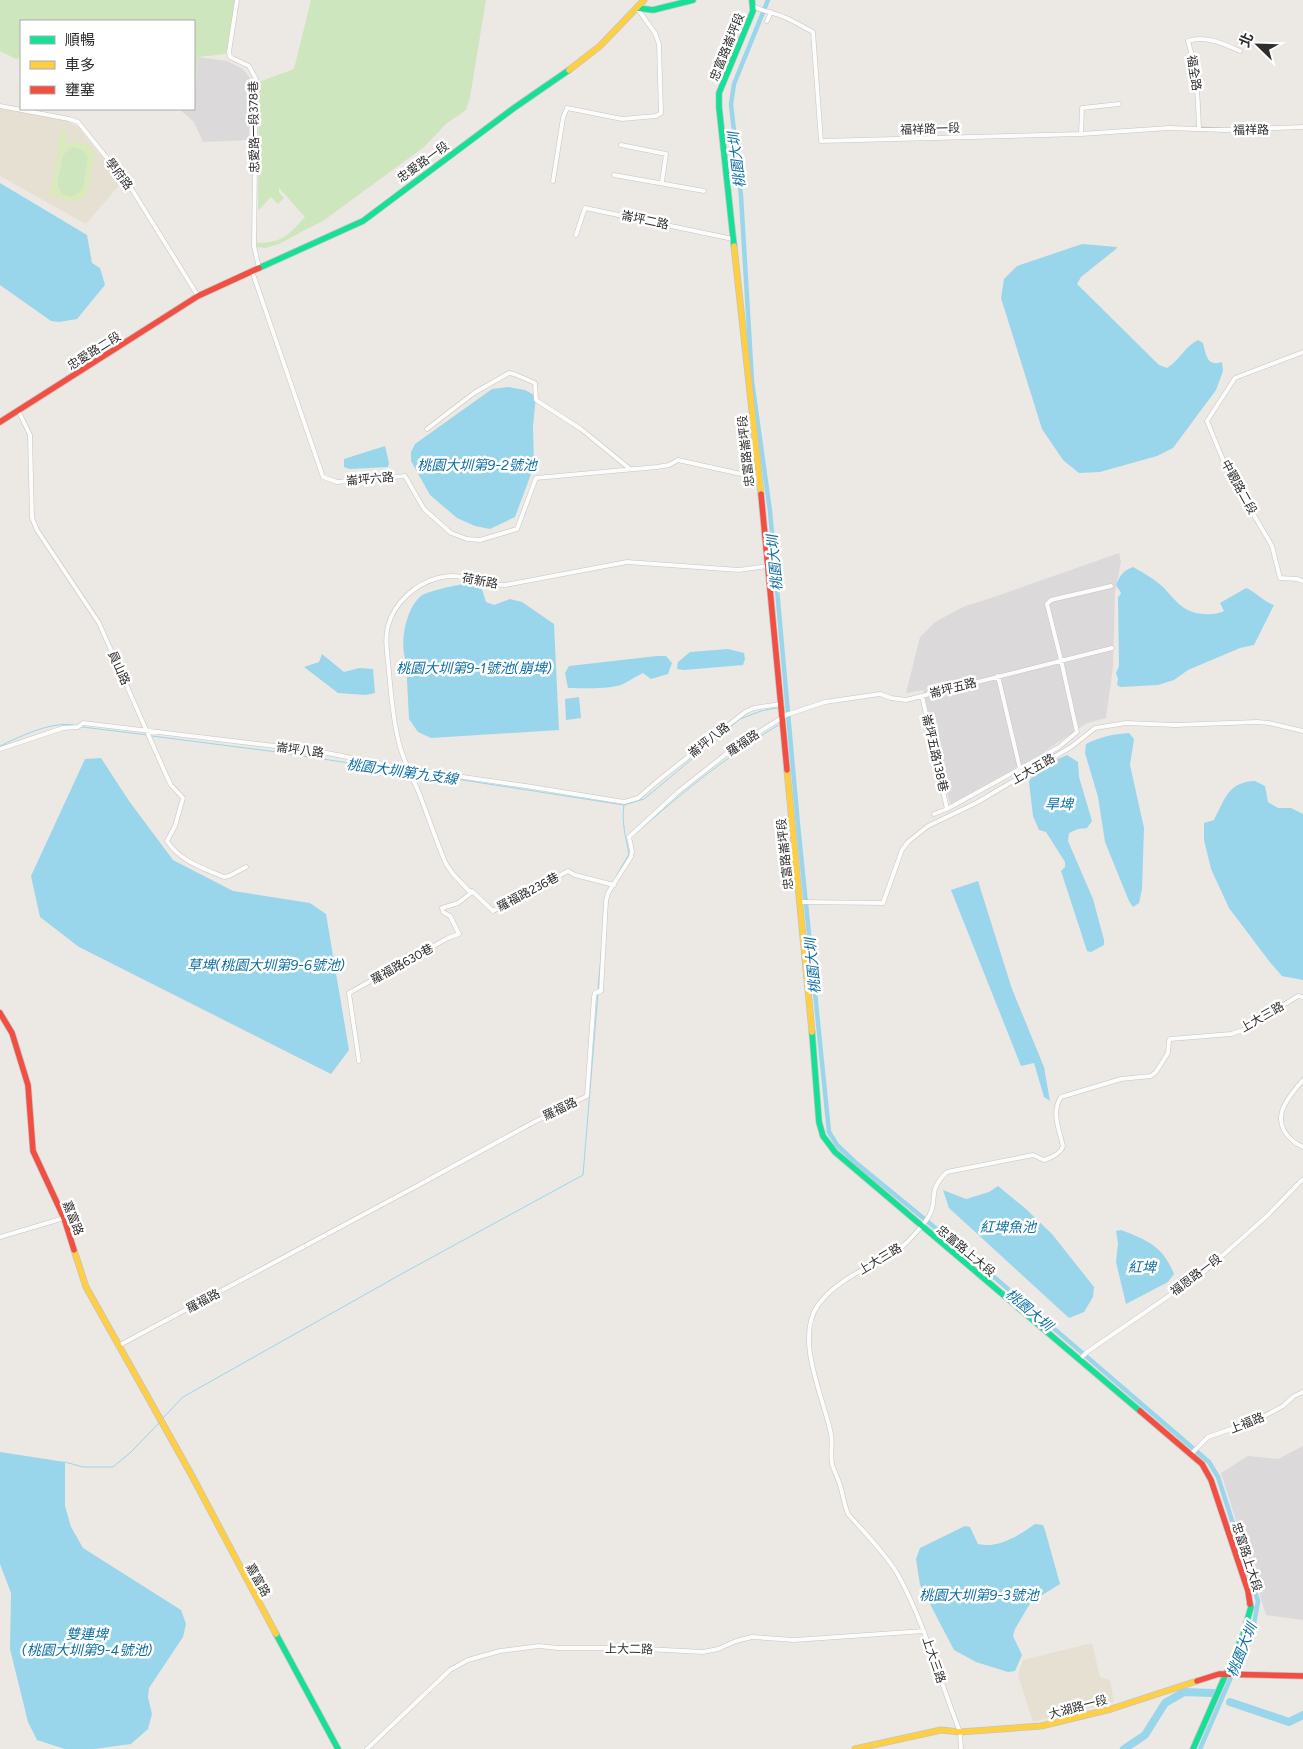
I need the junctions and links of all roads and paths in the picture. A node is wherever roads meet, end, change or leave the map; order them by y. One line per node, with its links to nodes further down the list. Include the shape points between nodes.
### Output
1 (237, 0): 24 (street, 忠愛路一段378巷, via 230,57 249,66 256,79 254,246)
2 (644, 0): 6 (street, 忠愛路一段)
3 (693, 0): 6 (street, via 653,10)
4 (744, 0): 5 (street)
5 (754, 5): 7 (street); 23 (street, 忠富路崙坪段, via 719,93)
6 (637, 8): 19 (street, via 659,44 661,113 622,119 566,108); 24 (street, 忠愛路一段, via 600,46 363,221)
7 (769, 12): 8 (street); 16 (street, 福祥路一段, via 813,32 821,141)
8 (767, 21)
9 (1240, 50): 15 (street, 福全路, via 1213,40 1188,41 1197,80)
10 (1119, 104): 16 (street, via 1082,108)
11 (0, 106): 12 (street, 學府路)
12 (20, 110)
13 (21, 110): 26 (street, 學府路, via 78,122 131,188)
14 (1303, 127): 15 (street, 福祥路)
15 (1199, 129): 16 (street, 福祥路一段)
16 (1081, 134)
17 (621, 145): 20 (street, via 666,154)
18 (614, 175): 20 (street)
19 (552, 181)
20 (662, 182): 21 (street)
21 (704, 191)
22 (576, 235): 23 (street, 崙坪二路, via 585,208)
23 (733, 239): 32 (street, 忠富路崙坪段)
24 (259, 268): 25 (street, 忠愛路一段)
25 (252, 271): 26 (street, 忠愛路一段); 31 (street, 崙坪六路, via 323,477 338,482 405,476 424,509 451,533 480,540 517,529 536,478)
26 (198, 296): 28 (street, 忠愛路二段)
27 (1303, 352): 34 (street, 中觀路二段, via 1236,378 1207,422 1226,467 1272,546 1280,578)
28 (18, 410): 29 (street, 忠愛路二段); 43 (street, 員山路, via 30,435 32,518 99,623)
29 (0, 422)
30 (428, 429): 31 (street, via 474,394 509,373 535,383 536,400 581,429)
31 (630, 469): 32 (street, 崙坪六路, via 669,465 678,460)
32 (759, 478): 33 (street, 忠富路崙坪段)
33 (768, 566): 40 (street, 忠富路崙坪段); 47 (street, 荷新路, via 739,570 627,562 496,585 466,576 429,581 396,607 388,626 386,644 393,711 399,746)
34 (1303, 581)
35 (1111, 586): 37 (street, via 1051,600 1047,604)
36 (1112, 648): 37 (street, 崙坪五路)
37 (1061, 660): 38 (street, 崙坪五路); 44 (street, via 1078,731)
38 (998, 676): 39 (street, 崙坪五路); 48 (street)
39 (922, 696): 41 (street, 崙坪五路, via 906,700 880,694 825,702); 49 (street, 崙坪五路138巷)
40 (781, 704): 41 (street, 忠富路崙坪段); 47 (street, 崙坪八路, via 745,712 638,798 624,802)
41 (785, 716): 52 (street, 羅福路, via 736,747 678,791 629,837 631,857); 54 (street, 忠富路崙坪段)
42 (1303, 731): 45 (street, 上大五路, via 1258,722 1126,723 1095,728)
43 (148, 732): 46 (street, 崙坪八路, via 83,723); 47 (street, 崙坪八路, via 317,751); 51 (street, 員山路, via 171,785 183,798 167,838 171,848 191,864 224,877)
44 (1073, 737): 45 (street); 48 (street)
45 (1080, 739): 54 (street, 上大五路, via 976,803 928,826 908,842 902,850 883,903)
46 (0, 749)
47 (408, 769): 53 (street, 羅福路236巷, via 446,864)
48 (1020, 769): 49 (street)
49 (947, 810): 50 (street)
50 (934, 814)
51 (246, 867)
52 (614, 884): 53 (street, 羅福路236巷, via 568,871 493,911 472,891); 64 (street, 羅福路, via 606,901 601,991 597,992 587,1096)
53 (471, 894): 57 (street, 羅福路630巷, via 442,908 450,916 458,934 349,993)
54 (800, 902): 62 (street, 忠富路上大段, via 819,1122 823,1136 835,1152)
55 (1303, 997): 62 (street, 上大三路, via 1298,996 1231,1034 1170,1038 1168,1054 1151,1076 1122,1078 1061,1097 1055,1116 1061,1150 1044,1160 1033,1155 947,1172 937,1181 929,1216)
56 (0, 1013): 61 (street, 嘉富路, via 12,1033 28,1085 33,1151)
57 (358, 1062)
58 (1303, 1080): 59 (street, via 1280,1112 1282,1128 1294,1143)
59 (1303, 1147)
60 (1303, 1179): 65 (street, 福恩路一段, via 1205,1271)
61 (64, 1218): 63 (street); 64 (street, 嘉富路, via 86,1287)
62 (921, 1225): 65 (street, 忠富路上大段); 68 (street, 上大三路, via 904,1245 835,1288 813,1314 809,1333 812,1364 831,1434 832,1466 848,1514 896,1571)
63 (0, 1237)
64 (118, 1346): 72 (street, 嘉富路, via 191,1474)
65 (1081, 1358): 67 (street, 忠富路上大段)
66 (1303, 1392): 67 (street, 上福路, via 1257,1420 1208,1436)
67 (1192, 1453): 69 (street, 忠富路上大段, via 1211,1480 1250,1599 1248,1621)
68 (924, 1631): 71 (street, 上大三路); 73 (street, 上大二路, via 794,1640 752,1637 703,1652 540,1646 500,1651 468,1660 450,1670)
69 (1229, 1673): 70 (street, 大湖路一段); 71 (street, 大湖路一段, via 1208,1676 1111,1708 1041,1726); 76 (street, 忠富路上大段)
70 (1303, 1676)
71 (960, 1732): 74 (street, 大湖路一段, via 927,1732); 75 (street, 上大三路)
72 (338, 1749)
73 (367, 1749)
74 (855, 1749)
75 (961, 1749)
76 (1193, 1749)

